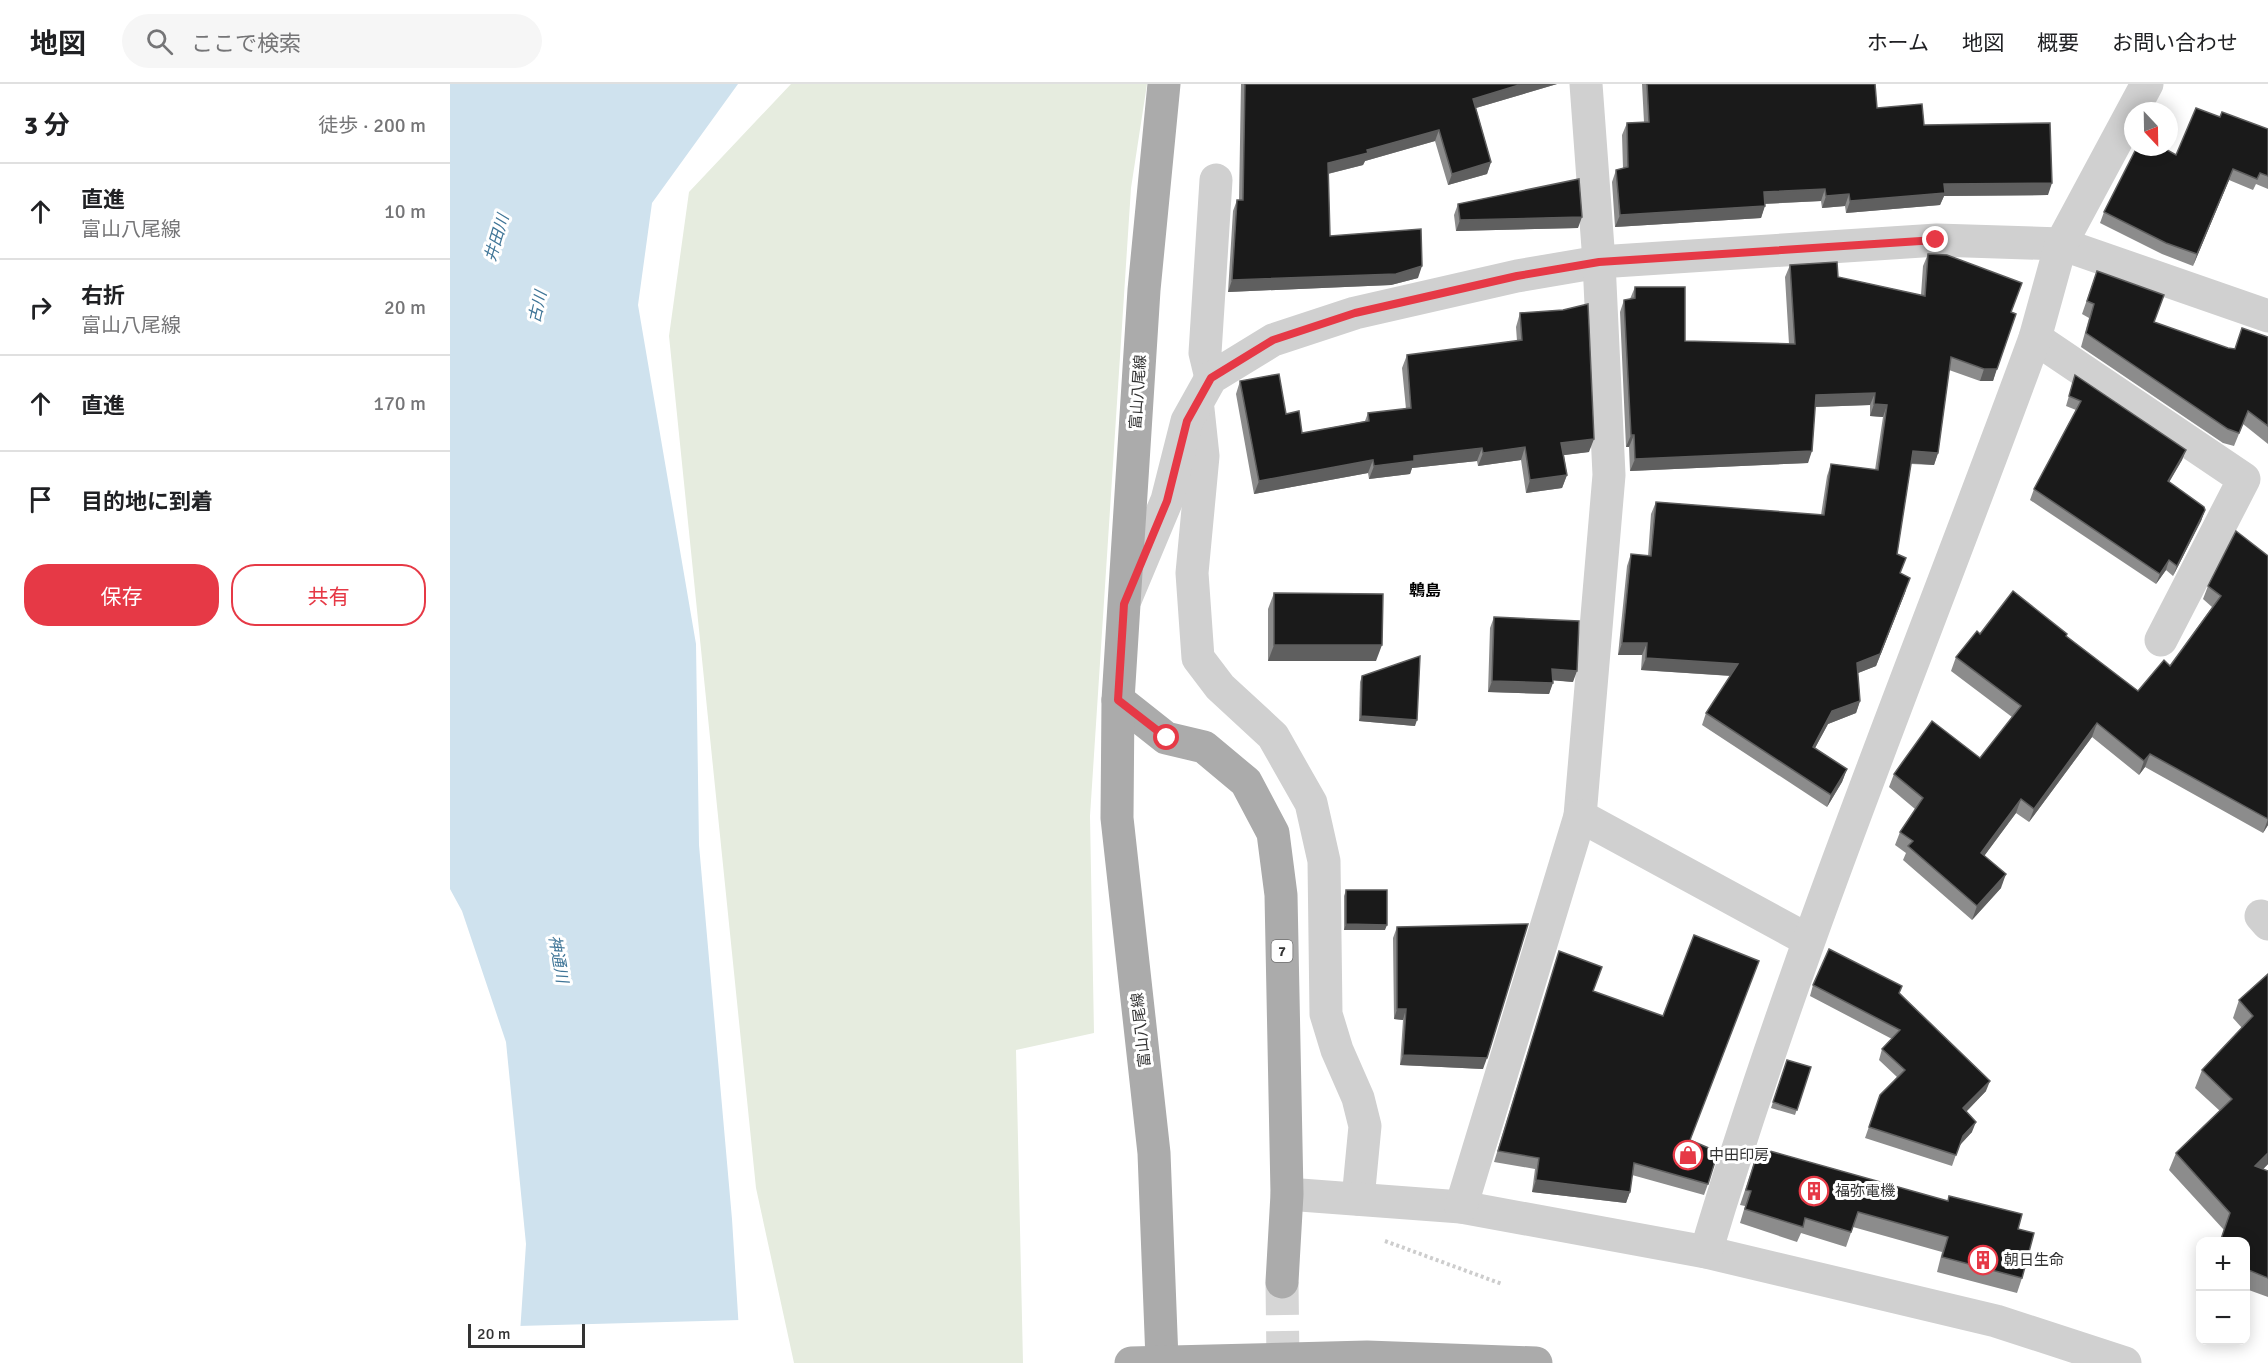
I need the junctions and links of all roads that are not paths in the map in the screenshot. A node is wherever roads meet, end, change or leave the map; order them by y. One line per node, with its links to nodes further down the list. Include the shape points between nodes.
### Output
1 (1164, 84): 10 (main road, 富山八尾線, via 1144,290)
2 (1586, 84): 6 (street)
3 (2147, 84): 5 (street)
4 (1216, 180): 9 (street)
5 (2061, 244): 6 (street, via 1936,240); 7 (street); 8 (street)
6 (1599, 262): 9 (street, via 1517,276 1355,313 1273,340); 13 (street, via 1609,475)
7 (2268, 316)
8 (2035, 338): 11 (street, via 2244,479); 14 (street)
9 (1204, 391): 10 (street, via 1187,421 1167,501); 16 (street, via 1203,456 1192,573 1198,657 1220,687 1274,736 1311,803 1324,861 1326,1014 1365,1126)
10 (1124, 604): 12 (main road, 富山八尾線)
11 (2161, 640)
12 (1118, 700): 15 (main road, 7, via 1167,738 1204,747 1246,782 1273,833 1281,895); 21 (main road, 富山八尾線, via 1117,818 1154,1153)
13 (1580, 816): 14 (street); 17 (street)
14 (1808, 940): 18 (street, via 1743,1128)
15 (1287, 1194): 16 (street); 19 (main road, 7)
16 (1358, 1200): 17 (street)
17 (1461, 1207): 18 (street)
18 (1706, 1252): 20 (street, via 1996,1321)
19 (1282, 1282)
20 (2035, 1350): 23 (street)
21 (1146, 1362): 22 (main road, via 1367,1357)
22 (1536, 1363)
23 (2125, 1363)

